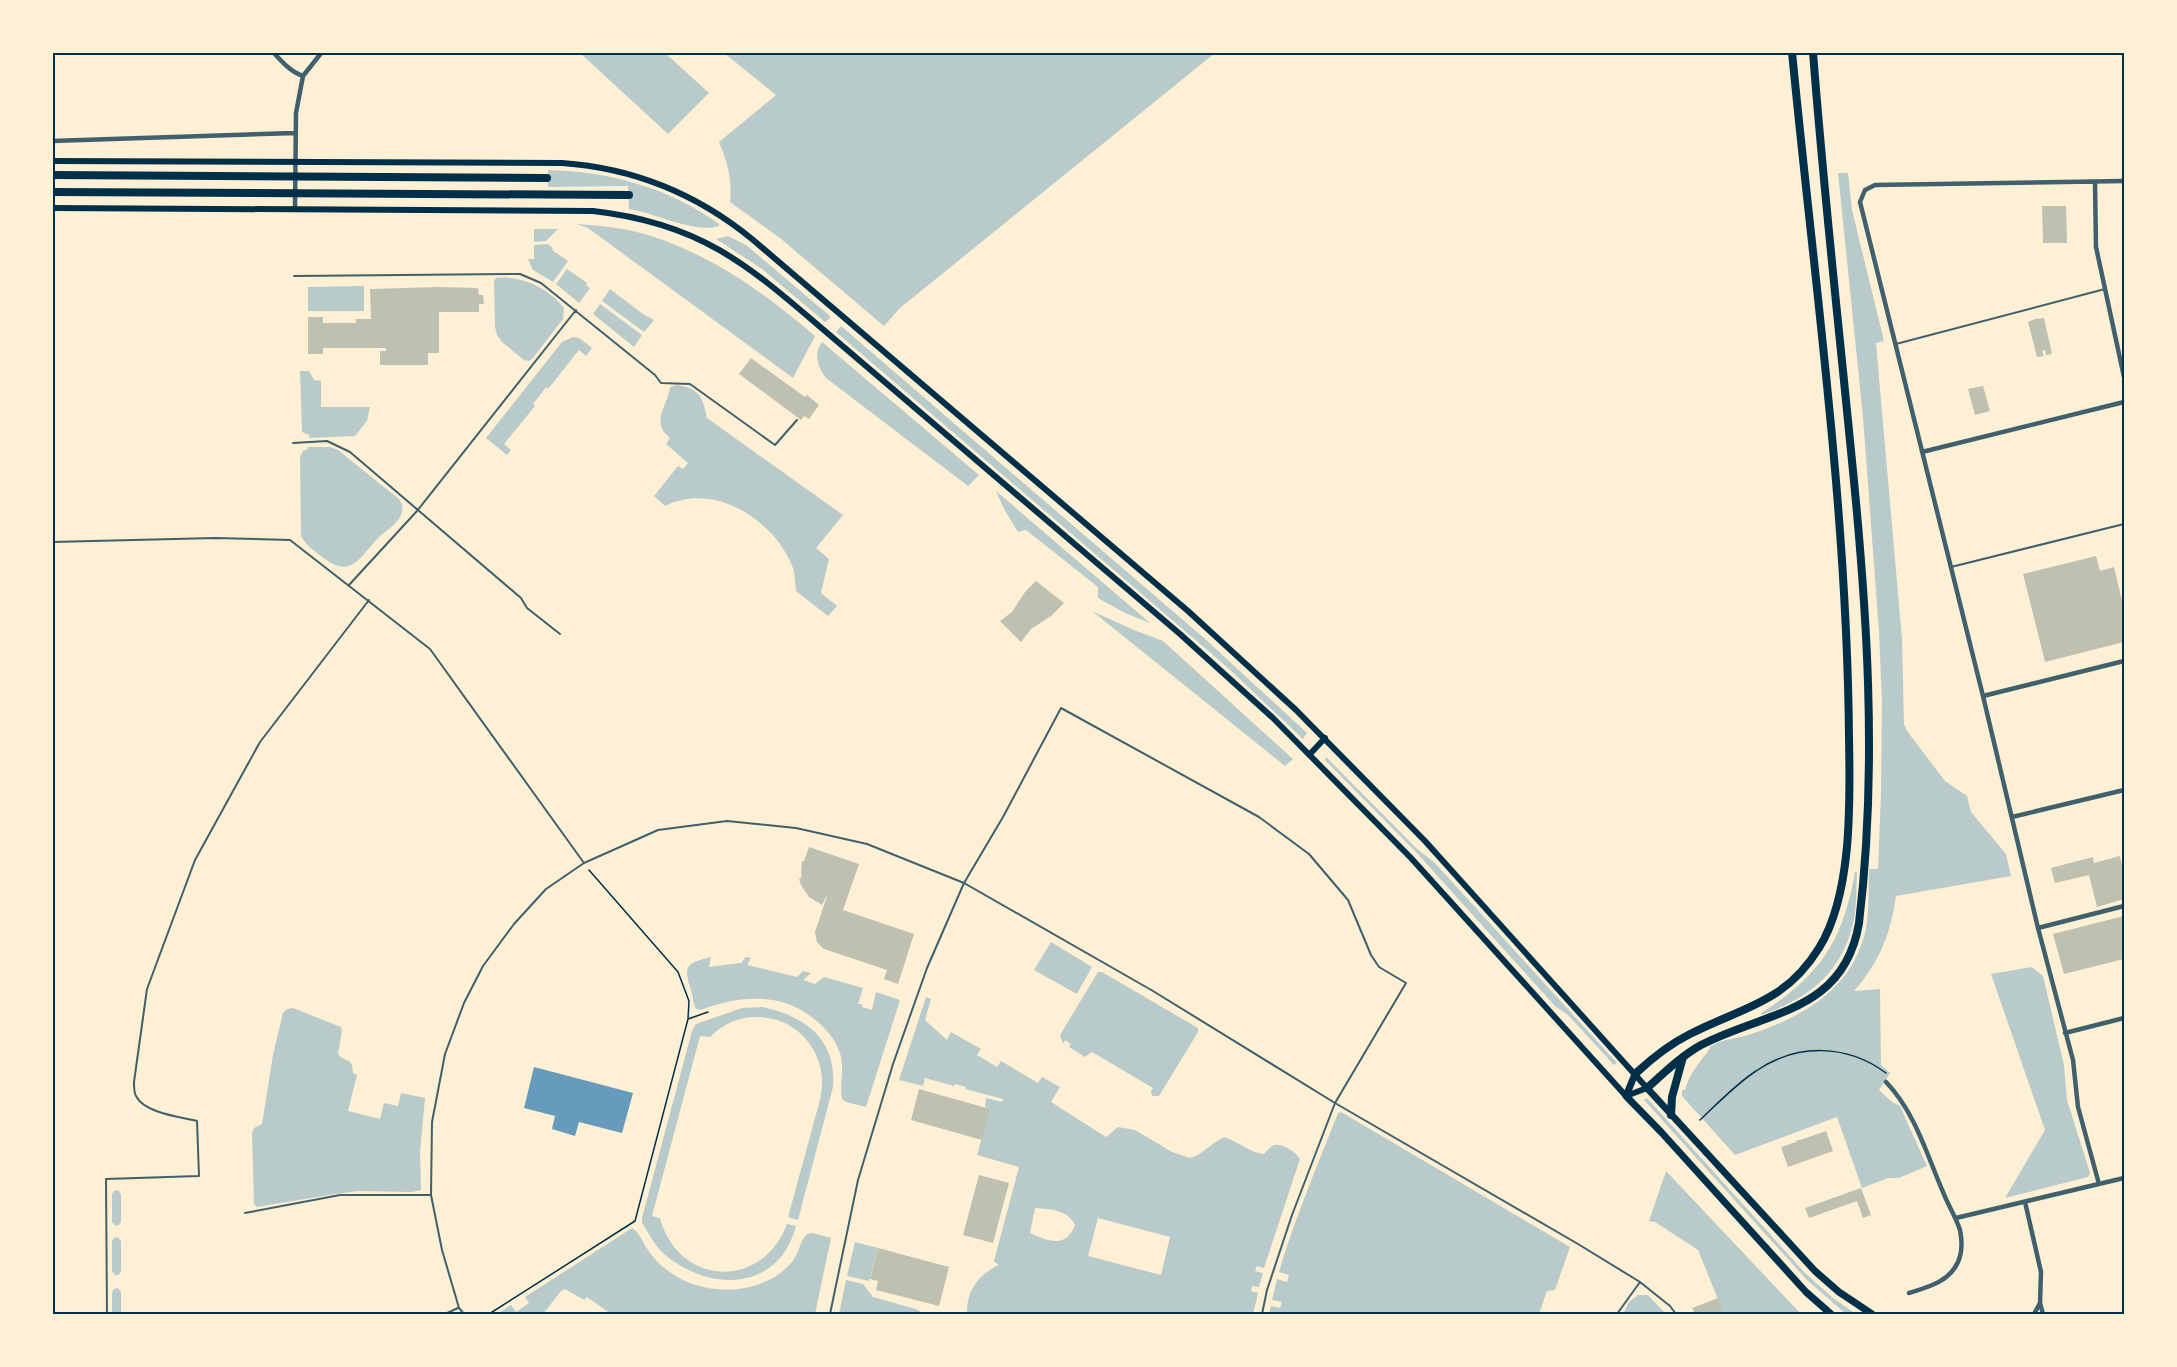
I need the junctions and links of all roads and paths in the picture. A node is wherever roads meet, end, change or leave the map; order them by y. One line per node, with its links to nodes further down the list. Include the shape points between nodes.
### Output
1 (273, 52): 5 (street)
2 (322, 52): 5 (street)
3 (1792, 52): 49 (highway, via 1844,599 1849,700 1848,838 1844,867 1828,930 1798,975 1767,1000 1688,1035)
4 (1813, 52): 48 (highway, via 1861,547 1867,647 1869,769 1860,912 1851,951 1820,992 1804,1004 1701,1045)
5 (303, 76): 6 (street)
6 (295, 133): 7 (street); 9 (street)
7 (52, 141)
8 (52, 161): 9 (main road)
9 (295, 161): 17 (street); 36 (main road, via 577,164 633,175 693,199 740,229 796,276 1188,611)
10 (52, 175): 11 (highway)
11 (547, 178)
12 (2124, 181): 13 (street)
13 (2095, 183): 19 (street, via 2096,247); 21 (street, via 1869,187 1860,202)
14 (52, 192): 15 (highway)
15 (629, 195)
16 (52, 208): 17 (main road)
17 (295, 209): 37 (main road, via 593,211 659,223 719,249 765,279 1180,634)
18 (294, 276): 20 (lane, via 520,274)
19 (2105, 289): 21 (lane); 22 (street)
20 (576, 310): 24 (lane, via 661,383 690,384 775,445); 27 (lane)
21 (1895, 344): 26 (street)
22 (2124, 377)
23 (2124, 402): 26 (street)
24 (797, 420)
25 (293, 443): 27 (lane, via 327,441 350,452)
26 (1922, 452): 30 (street)
27 (417, 511): 31 (lane); 33 (lane)
28 (2124, 524): 30 (lane)
29 (52, 542): 31 (lane, via 290,540)
30 (1951, 567): 35 (street)
31 (349, 585): 32 (lane)
32 (369, 600): 40 (lane, via 430,649); 67 (lane, via 261,742 195,860 147,989 135,1096 152,1110 197,1121 199,1176 106,1179)
33 (560, 634)
34 (2124, 661): 35 (street)
35 (1983, 696): 39 (street)
36 (1325, 738): 37 (main road); 49 (main road, via 1425,841)
37 (1310, 754): 53 (main road, via 1411,858)
38 (2124, 790): 39 (street)
39 (2012, 817): 43 (street)
40 (584, 863): 41 (lane, via 658,830 727,821 796,828 867,844); 46 (path, via 678,972 689,1000); 59 (lane, via 546,889 514,924 470,990 445,1054 432,1122)
41 (964, 883): 54 (lane, via 1153,991); 54 (lane, via 1061,708 1259,818 1309,854 1348,900 1379,967 1406,983); 71 (lane, via 927,968 893,1064 858,1180)
42 (2124, 906): 43 (street)
43 (2038, 928): 47 (street)
44 (708, 1012): 46 (path)
45 (2124, 1018): 47 (street)
46 (688, 1019): 70 (path, via 635,1221)
47 (2066, 1033): 58 (street, via 2078,1107)
48 (1683, 1057): 52 (highway); 55 (highway)
49 (1635, 1074): 52 (main road); 53 (main road)
50 (1887, 1074): 56 (path, via 1865,1059 1840,1052 1802,1051 1782,1056 1756,1070)
51 (1886, 1082): 62 (street, via 1908,1113)
52 (1647, 1088): 53 (main road); 55 (main road)
53 (1626, 1096): 75 (main road, via 1806,1292)
54 (1335, 1103): 63 (lane); 72 (lane, via 1292,1215)
55 (1671, 1115): 76 (main road, via 1815,1271)
56 (1700, 1120)
57 (2124, 1178): 58 (street)
58 (2099, 1184): 60 (street)
59 (431, 1196): 61 (lane, via 340,1195); 66 (lane)
60 (2025, 1202): 62 (street); 65 (street, via 2041,1272)
61 (245, 1213)
62 (1956, 1218): 64 (street, via 1961,1243 1952,1272)
63 (1640, 1282): 73 (lane); 74 (lane)
64 (1909, 1293)
65 (2040, 1303): 77 (street); 78 (street)
66 (459, 1308): 68 (lane); 69 (lane)
67 (107, 1314)
68 (445, 1314)
69 (464, 1314)
70 (489, 1314)
71 (830, 1314)
72 (1262, 1314)
73 (1617, 1314)
74 (1676, 1314)
75 (1831, 1314)
76 (1872, 1314)
77 (2034, 1314)
78 (2043, 1314)

